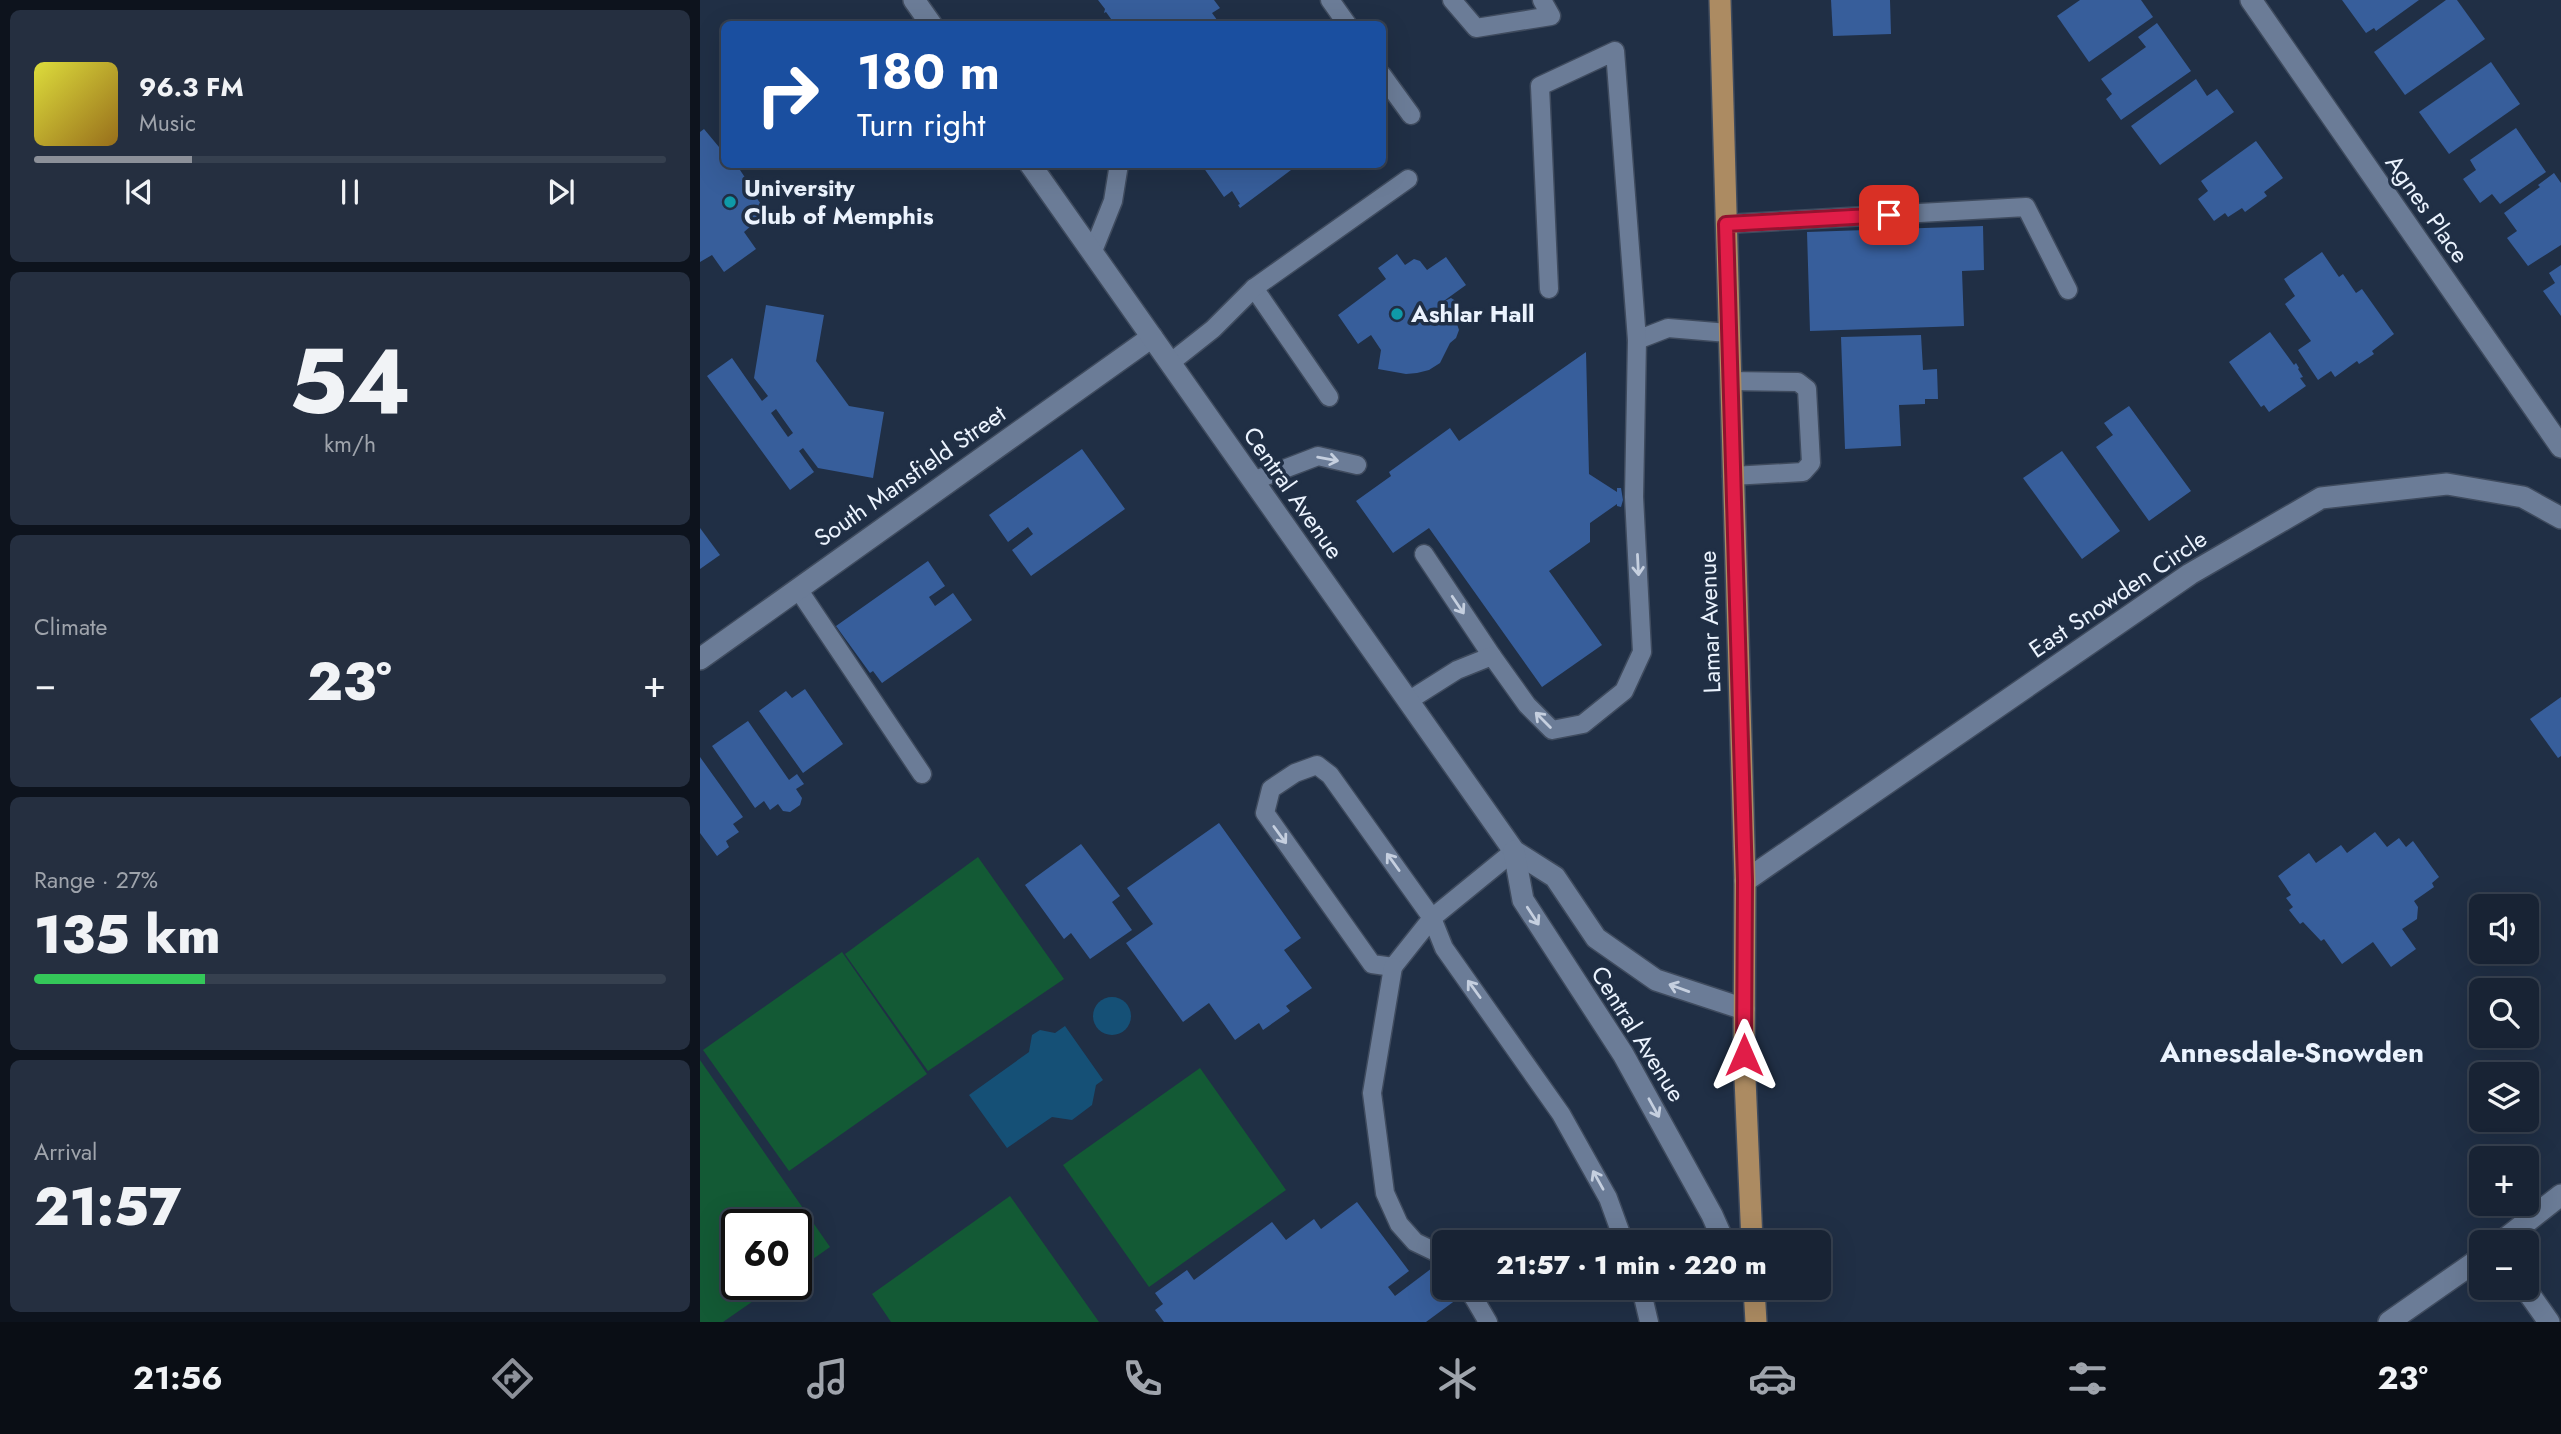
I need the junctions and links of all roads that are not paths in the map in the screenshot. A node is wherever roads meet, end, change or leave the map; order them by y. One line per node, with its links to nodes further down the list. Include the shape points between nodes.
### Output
1 (914, 0): 7 (street)
2 (1330, 0): 8 (lane)
3 (1452, 0): 4 (lane, via 1476,28 1551,16)
4 (1542, 0)
5 (1720, 0): 14 (main road, Lamar Avenue)
6 (2251, 0): 25 (street, Agnes Place)
7 (929, 21)
8 (1345, 21)
9 (1386, 81): 10 (lane)
10 (1411, 116)
11 (1033, 168): 15 (street, Central Avenue)
12 (1118, 168): 15 (lane, via 1112,201)
13 (1409, 179): 16 (lane)
14 (1726, 224): 18 (lane, via 2026,207); 19 (main road, Lamar Avenue)
15 (1093, 251): 20 (street, Central Avenue)
16 (1254, 289): 22 (lane); 24 (lane)
17 (1549, 289): 21 (lane, via 1540,86 1615,51)
18 (2068, 290)
19 (1728, 333): 21 (lane, via 1668,328); 23 (main road, Lamar Avenue)
20 (1152, 337): 22 (street, Central Avenue); 31 (street, South Mansfield Street)
21 (1637, 340): 32 (lane, one-way to 32, via 1634,497 1642,652 1624,691 1583,724 1552,730 1527,705)
22 (1170, 363): 28 (street, Central Avenue)
23 (1730, 381): 27 (main road, Lamar Avenue); 27 (lane, via 1798,382 1807,389 1811,463 1803,471)
24 (1329, 397)
25 (2561, 447)
26 (1357, 465): 28 (lane, one-way to 26, via 1318,456)
27 (1732, 476): 37 (main road, Lamar Avenue)
28 (1253, 481): 34 (street, Central Avenue)
29 (2561, 517): 37 (street, East Snowden Circle, via 2523,498 2447,484 2321,498 2190,574)
30 (1424, 554): 32 (lane, one-way to 32)
31 (798, 589): 33 (street, South Mansfield Street); 35 (lane)
32 (1492, 656): 34 (lane, via 1457,670)
33 (700, 659)
34 (1408, 701): 36 (street, Central Avenue)
35 (922, 774)
36 (1514, 851): 38 (lane); 40 (street, Central Avenue, one-way to 36, via 1656,979 1596,938 1555,877); 43 (street, Central Avenue, one-way to 43, via 1523,900 1623,1054)
37 (1745, 881): 40 (main road, Lamar Avenue)
38 (1432, 918): 39 (lane); 39 (lane, one-way to 39, via 1330,775 1317,765 1271,789 1265,813 1372,964); 42 (lane, one-way to 38, via 1608,1198 1561,1114 1444,948)
39 (1393, 967): 46 (lane, via 1372,1093 1385,1193 1399,1224 1415,1242)
40 (1744, 1009): 44 (main road, Lamar Avenue)
41 (2561, 1195): 45 (street)
42 (1620, 1230)
43 (1719, 1230)
44 (1752, 1230)
45 (2516, 1230)
46 (1432, 1250)
47 (2469, 1266): 53 (street)
48 (1475, 1300): 51 (lane)
49 (1644, 1300): 52 (lane)
50 (2533, 1300): 54 (street)
51 (1488, 1322)
52 (1649, 1322)
53 (2389, 1322)
54 (2549, 1322)

